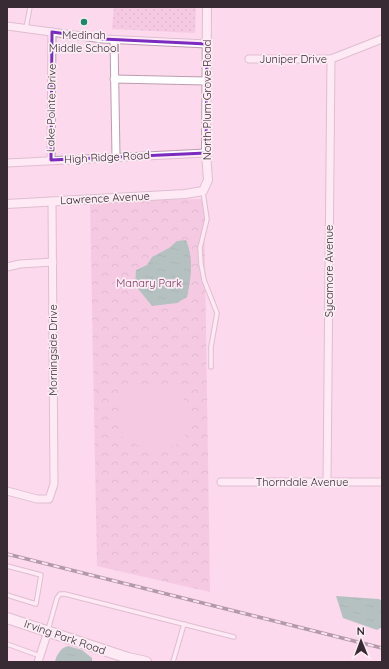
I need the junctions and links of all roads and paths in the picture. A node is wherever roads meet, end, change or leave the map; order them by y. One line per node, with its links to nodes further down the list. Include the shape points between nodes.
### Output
1 (30, 7): 4 (lane)
2 (207, 7): 8 (street, North Plum Grove Road)
3 (7, 26): 4 (street)
4 (26, 28): 5 (street)
5 (52, 32): 7 (street); 15 (street, Lake Pointe Drive)
6 (382, 39): 10 (street, Juniper Drive)
7 (114, 40): 8 (street); 11 (street)
8 (207, 44): 12 (street, North Plum Grove Road)
9 (249, 59): 10 (street, Juniper Drive)
10 (331, 59): 24 (street, Sycamore Avenue)
11 (114, 79): 12 (street); 14 (street)
12 (206, 81): 13 (street, North Plum Grove Road)
13 (206, 153): 14 (street, High Ridge Road); 17 (street, North Plum Grove Road, via 208,180)
14 (116, 156): 15 (street, High Ridge Road)
15 (51, 160): 16 (street, High Ridge Road)
16 (7, 163)
17 (202, 191): 18 (street, Lawrence Avenue); 22 (lane, via 207,219 200,248 201,264 204,280 217,313)
18 (52, 201): 19 (street, Lawrence Avenue); 20 (street, Morningside Drive)
19 (7, 204)
20 (53, 262): 21 (street); 26 (street, Morningside Drive, via 54,484 49,498 37,499)
21 (7, 266)
22 (211, 366)
23 (221, 482): 24 (street, Thorndale Avenue)
24 (327, 482): 25 (street, Thorndale Avenue)
25 (382, 482)
26 (7, 491)
27 (7, 566): 28 (lane, via 41,575 36,604)
28 (7, 595)
29 (7, 618): 31 (main road, Irving Park Road)
30 (184, 624): 31 (lane, via 60,594); 32 (lane); 36 (lane)
31 (48, 631): 34 (street); 35 (main road, Irving Park Road)
32 (234, 637)
33 (7, 644): 34 (lane)
34 (39, 659)
35 (146, 662)
36 (173, 662)

